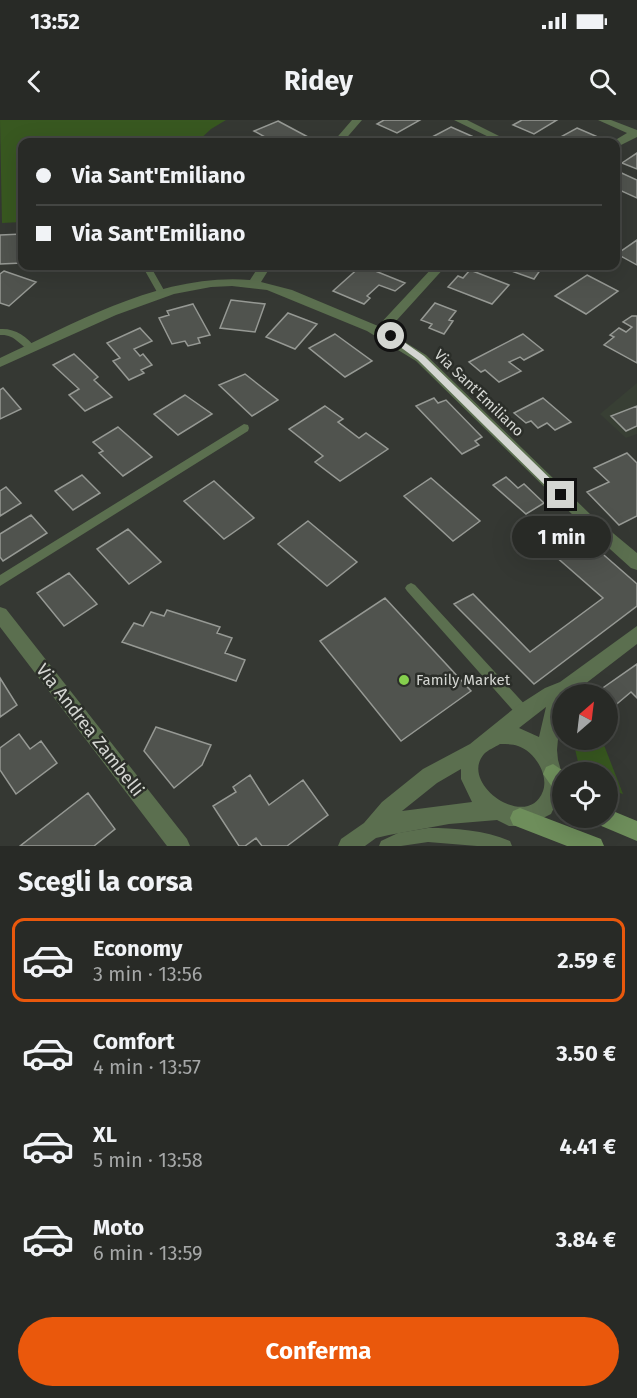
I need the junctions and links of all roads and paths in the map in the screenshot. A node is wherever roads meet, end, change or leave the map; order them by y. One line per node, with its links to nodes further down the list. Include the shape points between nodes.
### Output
1 (357, 120): 5 (street)
2 (459, 120): 6 (street)
3 (603, 120): 4 (street)
4 (636, 134): 7 (street)
5 (341, 138)
6 (497, 138)
7 (620, 142)
8 (148, 270): 12 (lane)
9 (263, 270): 11 (street)
10 (436, 270): 13 (street)
11 (254, 284): 12 (street, Via Sant'Emiliano, via 198,284); 13 (street, Via Sant'Emiliano, via 276,289)
12 (162, 292): 15 (street, Via Sant'Emiliano)
13 (380, 331): 18 (street, Via Sant'Emiliano, via 421,358 585,518)
14 (0, 332): 15 (lane, via 21,337)
15 (31, 348): 16 (street, Via Sant'Emiliano)
16 (0, 363)
17 (244, 429): 19 (lane)
18 (637, 563)
19 (0, 582)
20 (411, 588): 25 (lane)
21 (0, 614): 37 (street, Via Andrea Zambelli)
22 (637, 634): 23 (street)
23 (571, 684)
24 (552, 694): 25 (street)
25 (523, 712): 27 (street)
26 (552, 712): 29 (street, via 548,727)
27 (497, 735): 28 (street); 30 (street, via 531,742)
28 (474, 751): 32 (street, via 470,763 474,790); 35 (street, via 409,791)
29 (553, 762)
30 (552, 770)
31 (552, 793): 33 (street, via 543,808)
32 (495, 811): 33 (street); 35 (street, via 444,813)
33 (520, 818): 41 (street)
34 (618, 823): 36 (street)
35 (371, 830): 38 (street)
36 (637, 831)
37 (180, 846)
38 (348, 846)
39 (386, 846): 40 (lane, via 396,839 432,836 478,837)
40 (505, 846)
41 (594, 846)

